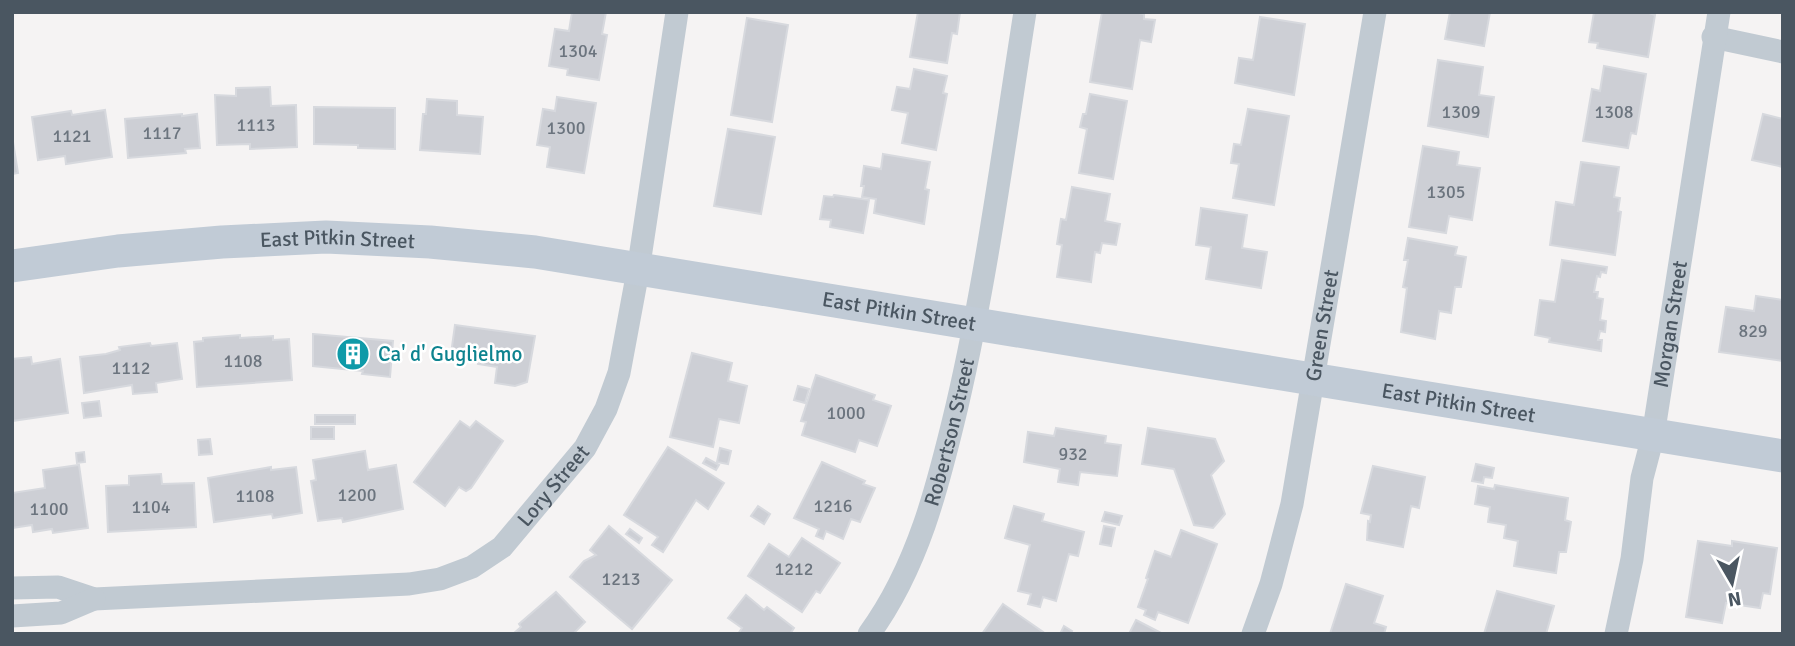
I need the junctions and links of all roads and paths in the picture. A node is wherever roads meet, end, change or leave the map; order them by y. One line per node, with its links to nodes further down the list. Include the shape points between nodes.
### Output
1 (677, 12): 8 (street, Lory Street)
2 (1025, 12): 9 (street, Robertson Street)
3 (1375, 12): 10 (street, Green Street)
4 (1719, 12): 5 (street, Morgan Street)
5 (1713, 37): 6 (street); 11 (street, Morgan Street)
6 (1783, 52)
7 (12, 266): 8 (street, East Pitkin Street, via 118,251 326,237 535,252)
8 (638, 271): 9 (street, East Pitkin Street); 14 (street, Lory Street, via 619,373 585,448 502,547 472,567 440,579 372,587)
9 (976, 324): 10 (street, East Pitkin Street); 16 (street, Robertson Street, via 922,534)
10 (1313, 378): 11 (street, East Pitkin Street); 17 (street, Green Street, via 1292,504)
11 (1653, 436): 12 (street, East Pitkin Street); 18 (street, Morgan Street)
12 (1783, 456)
13 (12, 588): 14 (street, Lory Street, via 58,587)
14 (94, 599): 15 (street, Lory Street, via 61,613)
15 (12, 616)
16 (869, 634)
17 (1253, 634)
18 (1616, 634)

